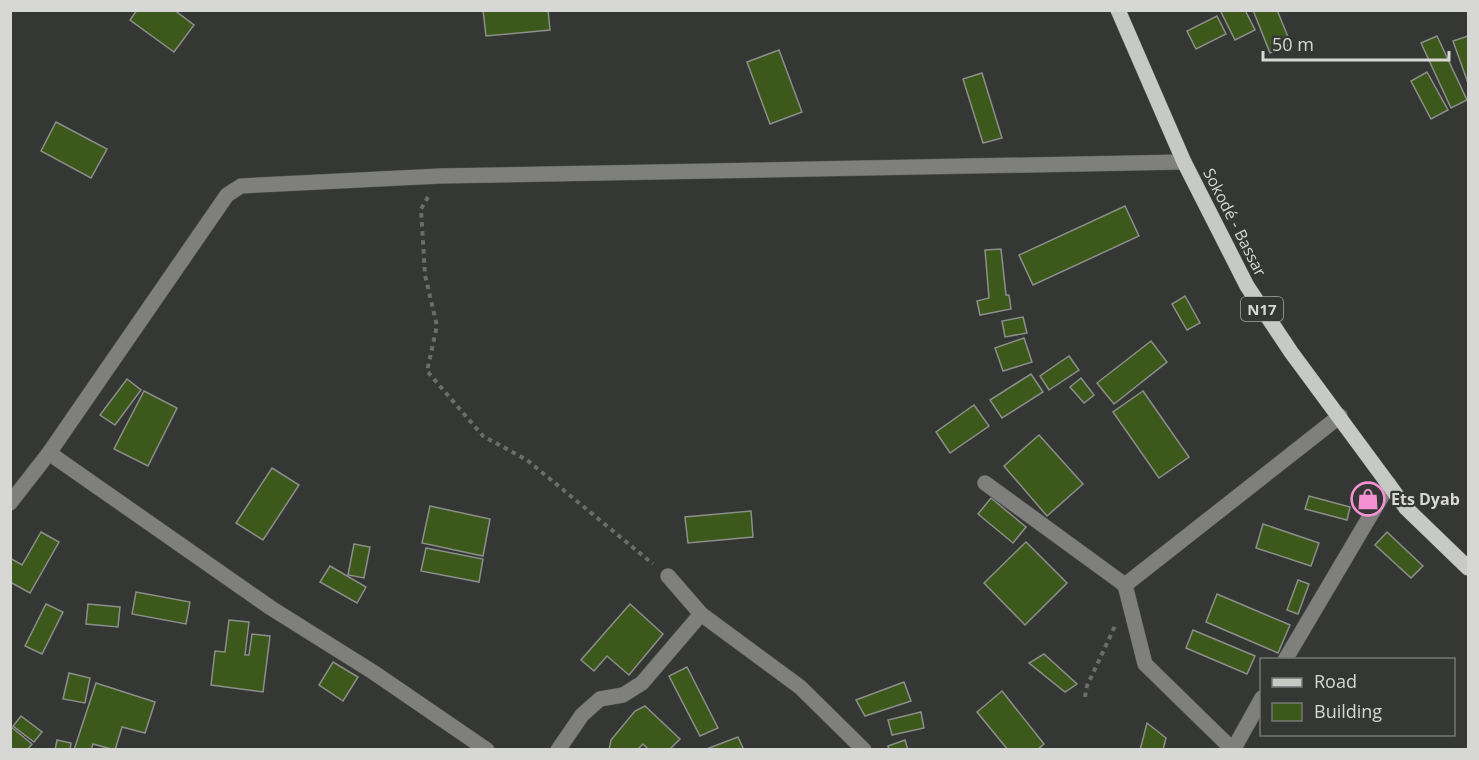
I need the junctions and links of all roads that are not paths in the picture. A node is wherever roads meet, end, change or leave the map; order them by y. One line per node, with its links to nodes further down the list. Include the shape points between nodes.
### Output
1 (1118, 10): 2 (main road, Sokodé - Bassar / N17)
2 (1184, 162): 3 (main road, Sokodé - Bassar / N17, via 1247,285); 4 (street, via 440,176 241,186 226,195)
3 (1340, 416): 6 (main road, Sokodé - Bassar / N17); 10 (street)
4 (49, 453): 7 (street); 15 (street, via 271,608)
5 (985, 483): 10 (street)
6 (1389, 484): 8 (main road, Sokodé - Bassar / N17, via 1406,508); 12 (street)
7 (10, 503)
8 (1468, 568)
9 (668, 576): 11 (street)
10 (1125, 585): 14 (street, via 1145,664)
11 (701, 614): 16 (street, via 642,683 623,695 600,699 582,715); 17 (street, via 800,687)
12 (1285, 658)
13 (1260, 701): 14 (street)
14 (1232, 749)
15 (487, 750)
16 (558, 750)
17 (864, 750)

